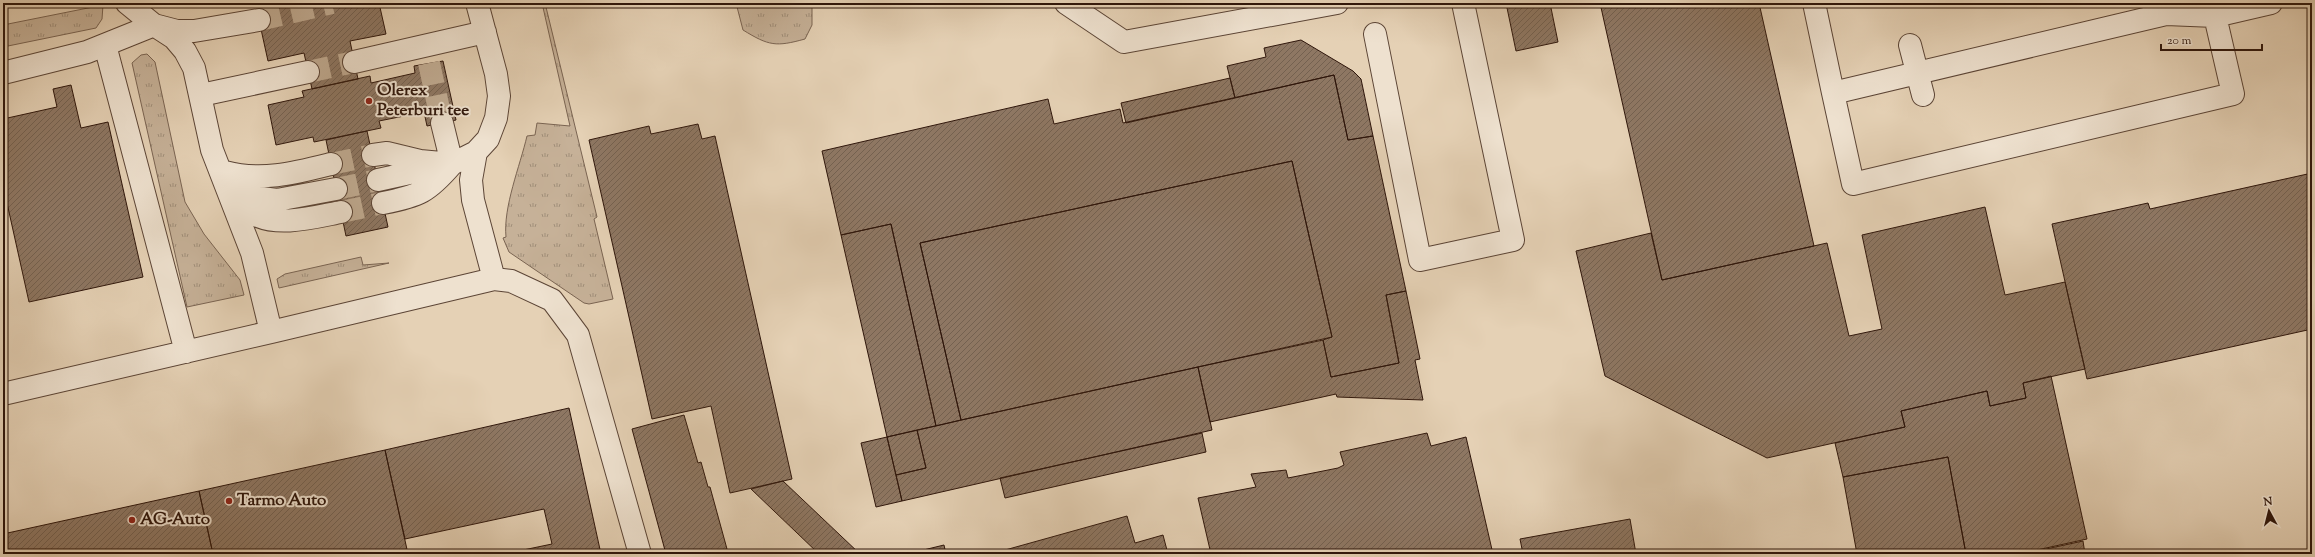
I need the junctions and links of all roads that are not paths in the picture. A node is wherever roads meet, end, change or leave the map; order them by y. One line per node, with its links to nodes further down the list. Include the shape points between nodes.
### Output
1 (127, 3): 11 (lane)
2 (477, 3): 12 (lane)
3 (1066, 3): 4 (lane, via 1124,42)
4 (1337, 3)
5 (1463, 3): 13 (lane, via 1513,240 1420,260)
6 (1814, 3): 20 (lane)
7 (2271, 3): 9 (lane)
8 (2165, 9): 9 (lane); 19 (lane)
9 (2215, 16): 20 (lane, via 2233,94 1853,184)
10 (259, 20): 11 (lane, via 194,31 177,31)
11 (154, 25): 14 (lane); 21 (lane, via 174,38 185,52 194,68)
12 (485, 32): 16 (lane, via 427,55); 24 (lane, via 499,96 496,118 488,139)
13 (1375, 34)
14 (105, 45): 18 (lane, via 88,52); 35 (lane)
15 (1910, 45): 19 (lane)
16 (354, 62)
17 (308, 72): 21 (lane)
18 (3, 73)
19 (1917, 73): 20 (lane); 22 (lane)
20 (1833, 93)
21 (201, 95): 28 (lane, via 212,150)
22 (1923, 95)
23 (442, 123): 27 (lane)
24 (476, 152): 27 (lane); 33 (lane, via 471,180 473,200)
25 (373, 155): 27 (lane, via 388,153 420,161)
26 (331, 164): 28 (lane, via 281,176 258,177)
27 (452, 164): 29 (lane); 31 (lane, via 435,184 417,195)
28 (220, 170): 30 (lane, via 253,197 265,199 277,200); 32 (lane, via 251,213 272,219 289,220); 34 (lane, via 252,253)
29 (378, 180)
30 (336, 189)
31 (383, 203)
32 (341, 212)
33 (494, 279): 34 (lane); 37 (lane, via 511,281 552,300 578,335)
34 (271, 332): 35 (lane)
35 (186, 352): 36 (lane)
36 (3, 394)
37 (640, 554)

